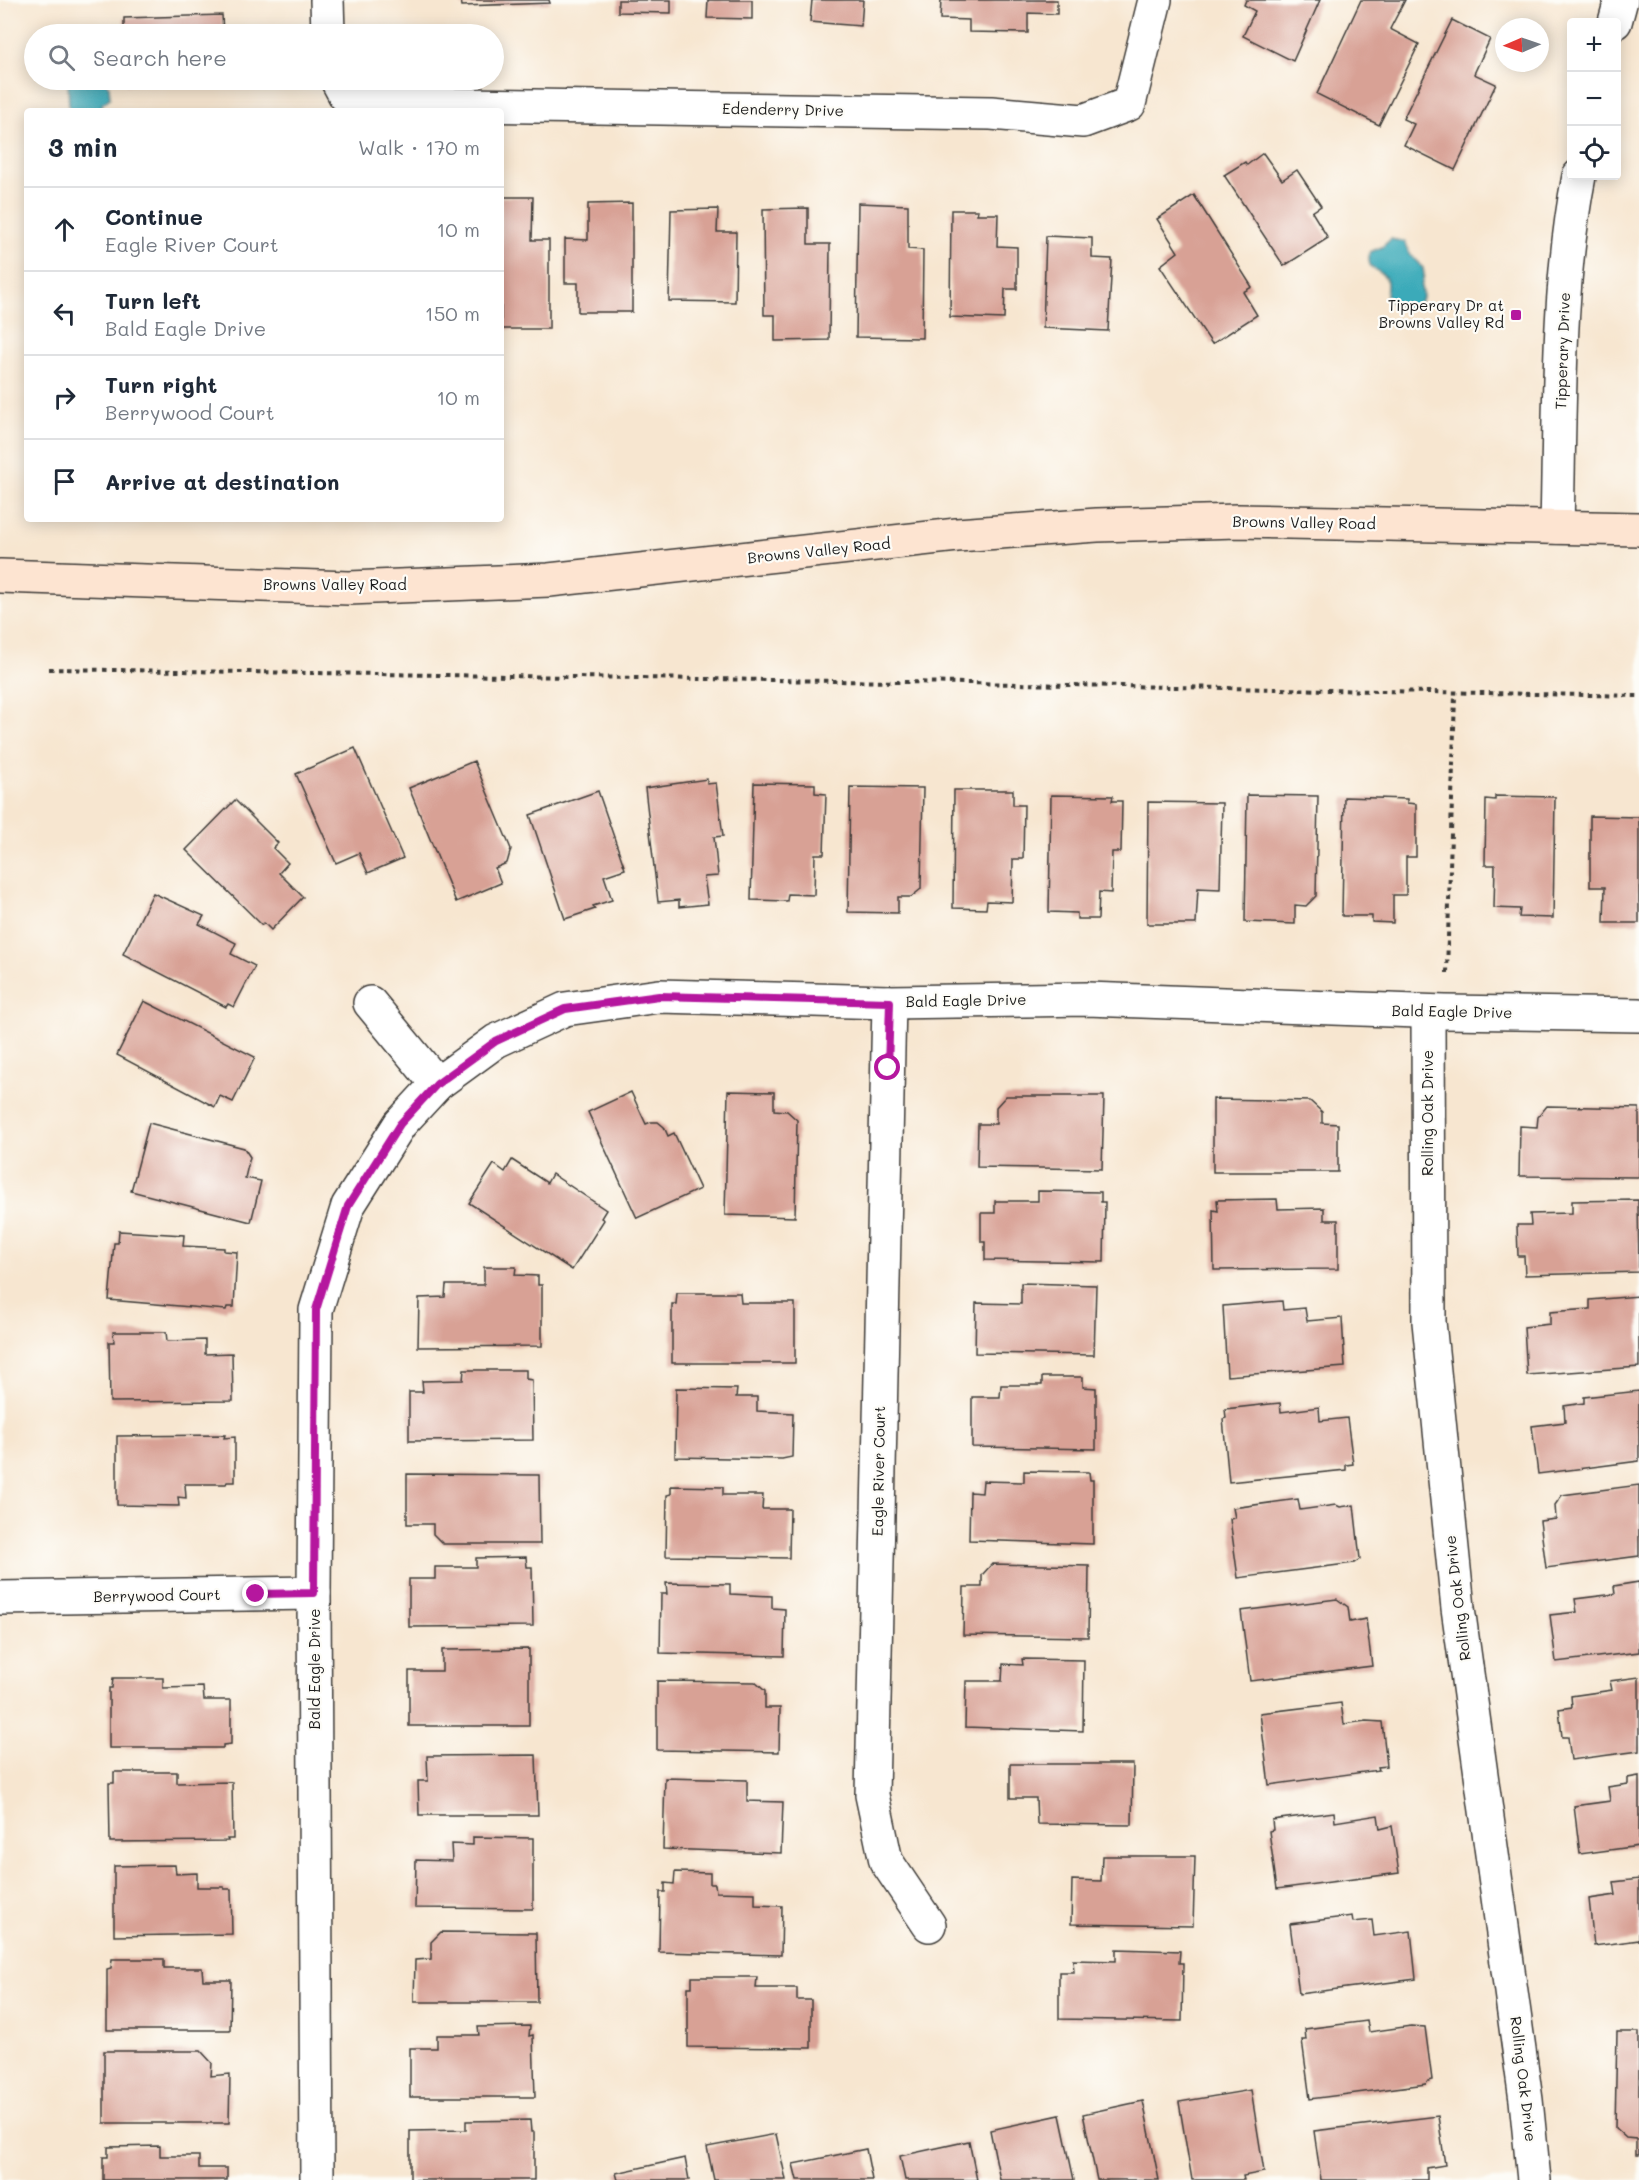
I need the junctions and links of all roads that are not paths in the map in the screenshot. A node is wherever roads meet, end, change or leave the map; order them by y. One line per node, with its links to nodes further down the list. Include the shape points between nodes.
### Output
1 (327, 0): 5 (street)
2 (1155, 0): 6 (street, Edenderry Drive, via 1129,104 1083,121 991,113 395,104 345,95)
3 (1621, 0): 4 (street)
4 (1616, 18)
5 (328, 24)
6 (343, 90)
7 (1578, 180): 8 (street, Tipperary Drive, via 1563,312)
8 (1557, 527): 9 (main road, Browns Valley Road); 10 (main road, Browns Valley Road, via 1238,521 1097,525 957,536 549,580 349,588)
9 (1639, 529)
10 (0, 576)
11 (890, 1002): 13 (street, Bald Eagle Drive, via 1087,999); 15 (street, Bald Eagle Drive, via 659,996 565,1009 496,1041); 18 (street, Eagle River Court, via 872,1795 886,1861)
12 (370, 1003): 15 (street)
13 (1436, 1012): 14 (street, Bald Eagle Drive); 20 (street, Rolling Oak Drive, via 1429,1322 1458,1608 1525,2088)
14 (1639, 1015)
15 (437, 1084): 16 (street, Bald Eagle Drive, via 400,1124 348,1206 316,1310)
16 (314, 1593): 17 (street, Berrywood Court); 19 (street, Bald Eagle Drive)
17 (0, 1598)
18 (928, 1926)
19 (317, 2180)
20 (1534, 2180)

